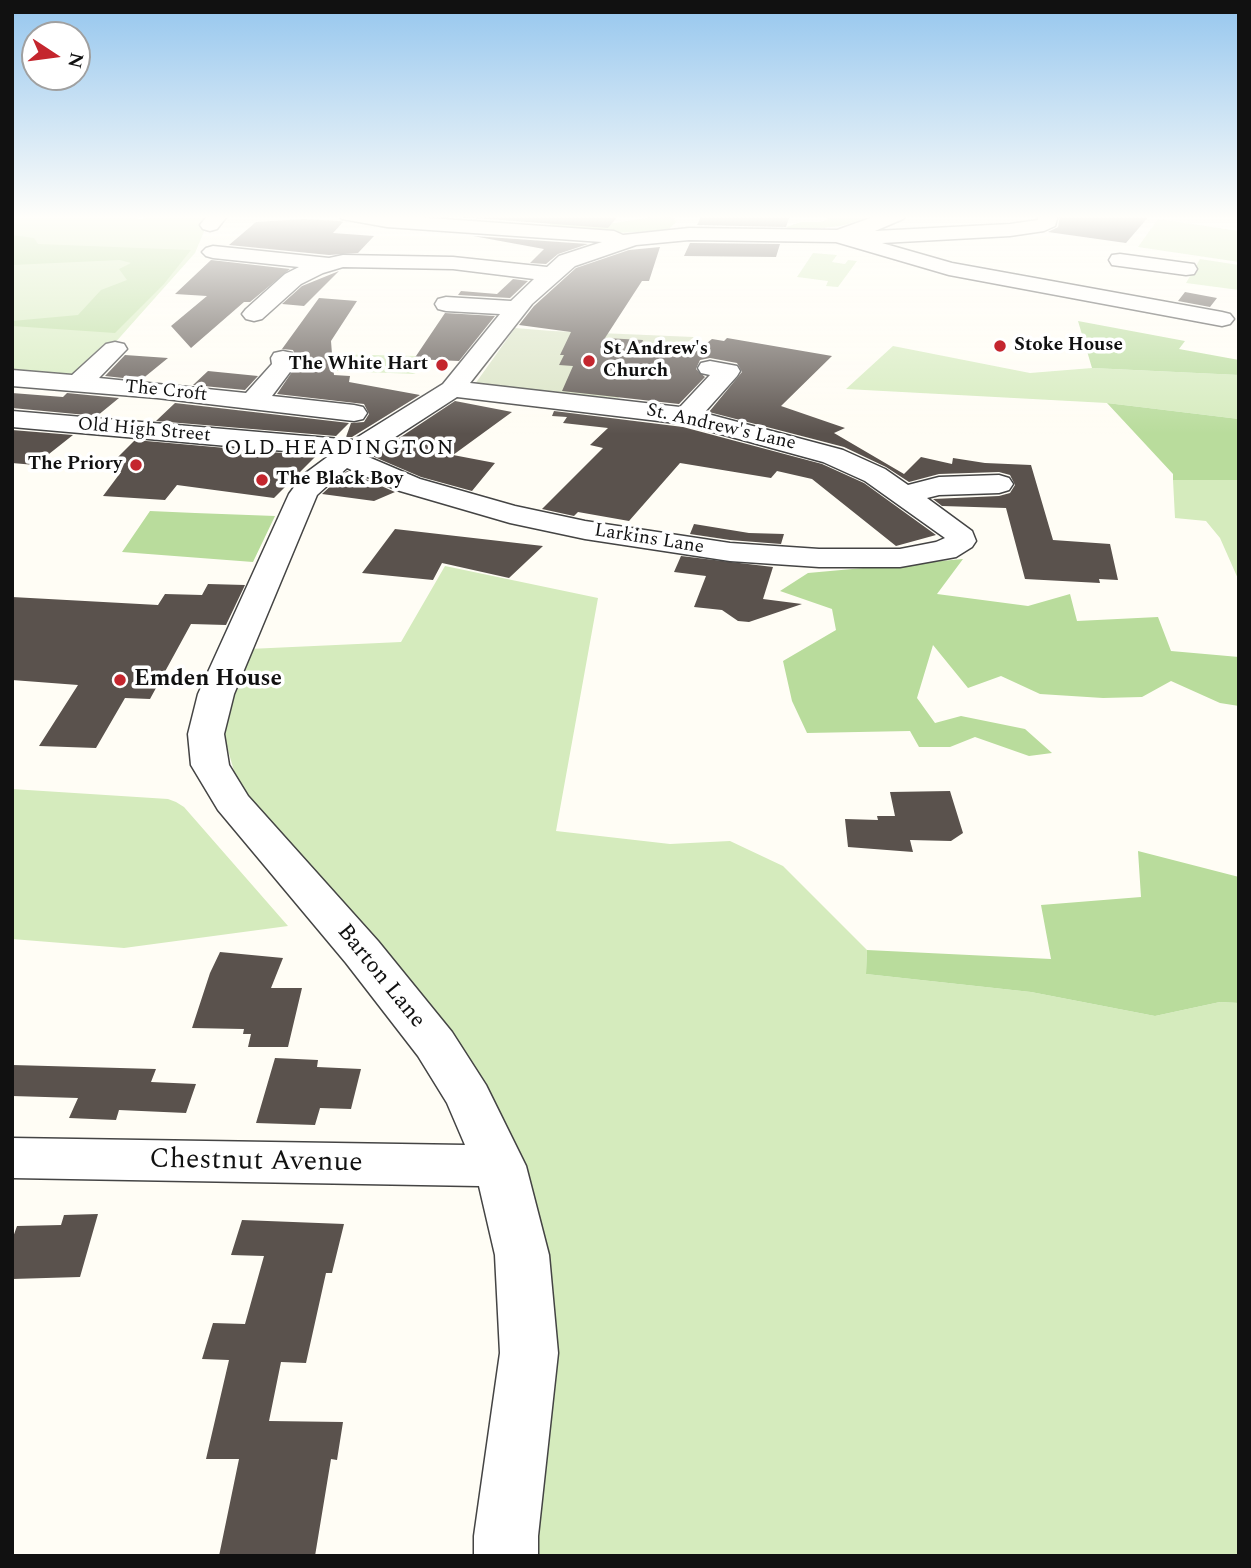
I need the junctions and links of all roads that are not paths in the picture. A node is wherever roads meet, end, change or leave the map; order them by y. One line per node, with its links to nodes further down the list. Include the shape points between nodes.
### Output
1 (281, 288): 9 (street, via 244,315)
2 (537, 288): 7 (street, Barton Lane)
3 (1058, 288): 5 (street)
4 (1114, 288): 5 (street)
5 (1108, 297): 8 (street)
6 (446, 304): 7 (street)
7 (517, 308): 15 (street, Barton Lane)
8 (1222, 319)
9 (276, 321)
10 (115, 349): 14 (street, The Croft)
11 (283, 358): 16 (street, via 267,388)
12 (710, 368): 18 (street, via 728,371)
13 (12, 378): 14 (street, The Croft)
14 (79, 382): 16 (street, The Croft)
15 (452, 389): 18 (street, St. Andrew's Lane); 20 (street, Barton Lane)
16 (252, 402): 17 (street, The Croft)
17 (354, 414)
18 (686, 416): 22 (street, St. Andrew's Lane, via 833,456 875,475)
19 (12, 419): 20 (street, Old High Street)
20 (353, 453): 23 (street, Larkins Lane, via 410,485 510,514 730,552 900,558 945,550); 25 (street, Barton Lane, via 313,481 303,494 216,694 205,734 210,765 232,802 435,1044 469,1098)
21 (999, 484): 22 (street, via 939,486)
22 (903, 495): 23 (street, St. Andrew's Lane, via 954,530)
23 (961, 541)
24 (12, 1158): 25 (street, Chestnut Avenue)
25 (500, 1166): 26 (street, Barton Lane, via 523,1255 529,1353)
26 (506, 1556)

